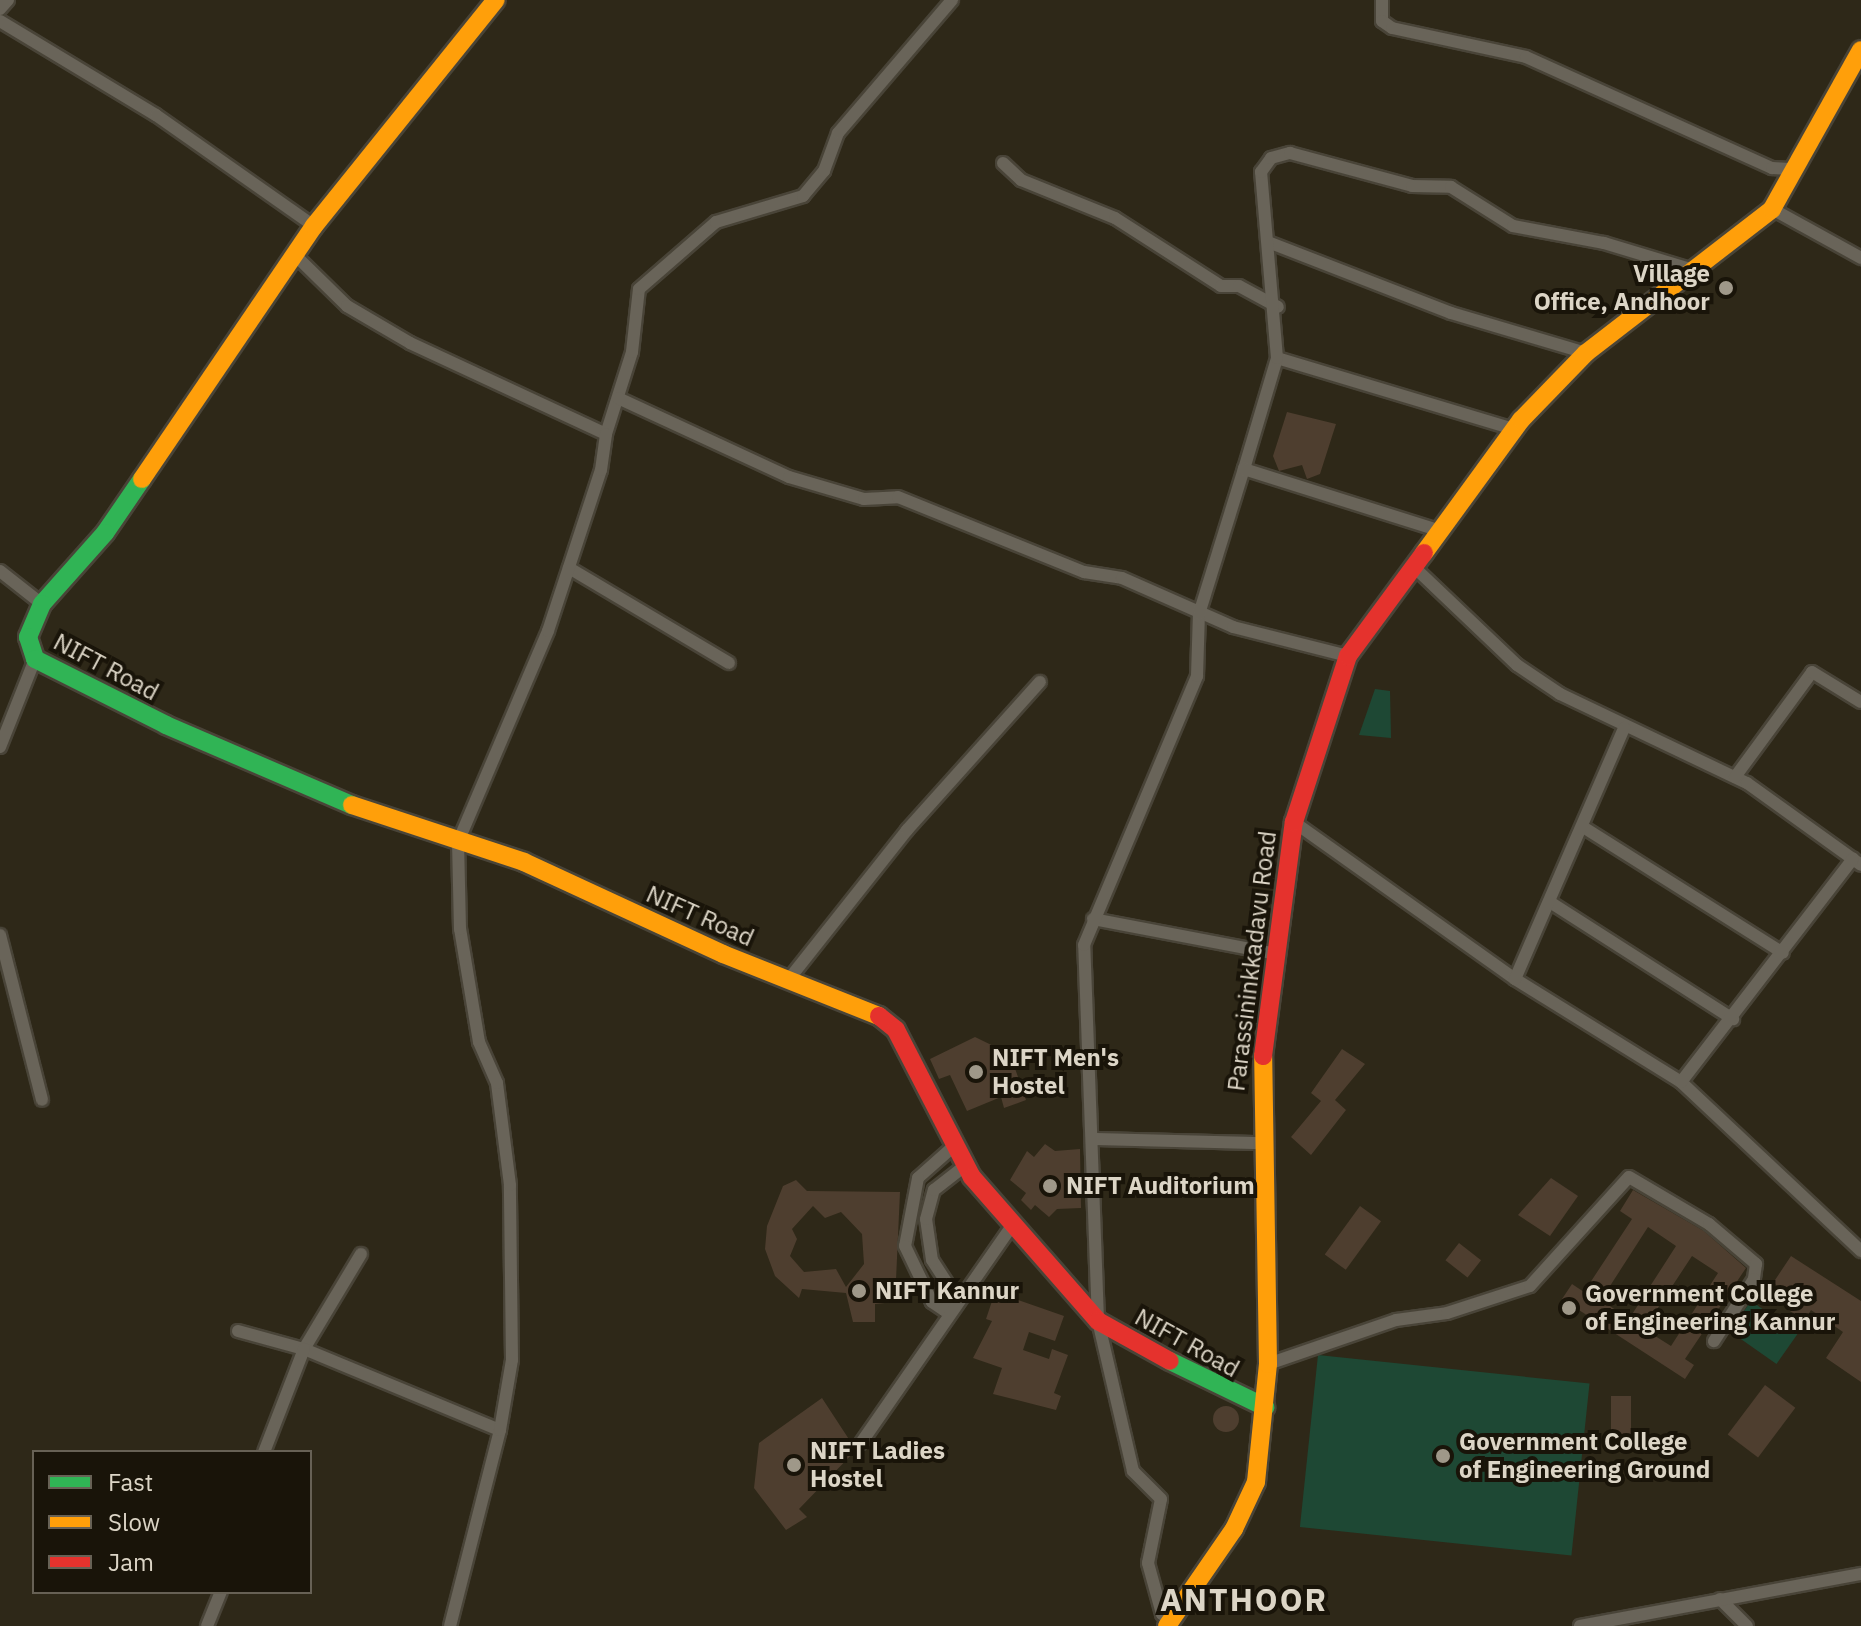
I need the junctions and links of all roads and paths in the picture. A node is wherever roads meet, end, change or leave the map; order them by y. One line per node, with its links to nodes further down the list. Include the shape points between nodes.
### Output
1 (8, 0): 5 (street)
2 (496, 0): 11 (street)
3 (952, 0): 19 (street, via 838,133 824,171 803,196 716,222 639,289 632,352)
4 (1382, 0): 9 (street, via 1382,21 1392,28 1526,57 1772,168)
5 (0, 9)
6 (0, 21): 11 (street, via 156,115)
7 (1861, 50): 9 (street, Parassininkkadavu Road)
8 (1003, 163): 16 (street, via 1021,180 1115,218 1221,286 1239,286)
9 (1794, 169): 10 (street, Parassininkkadavu Road)
10 (1772, 209): 14 (street); 15 (street, Parassininkkadavu Road)
11 (314, 226): 13 (street)
12 (1268, 242): 15 (street, via 1261,172 1271,158 1290,153 1412,186 1451,187 1513,226 1604,243); 16 (street); 17 (street, via 1451,313)
13 (297, 257): 21 (street, via 347,306 410,343); 27 (street, via 272,284 105,533)
14 (1861, 258)
15 (1690, 269): 17 (street, Parassininkkadavu Road)
16 (1278, 307): 18 (street)
17 (1586, 353): 20 (street, Parassininkkadavu Road)
18 (1277, 358): 20 (street); 22 (street)
19 (618, 398): 21 (street); 28 (street, via 789,477 864,499 898,497 964,519)
20 (1514, 429): 23 (street, Parassininkkadavu Road)
21 (606, 434): 25 (street)
22 (1244, 469): 23 (street); 28 (street)
23 (1437, 530): 24 (street, Parassininkkadavu Road)
24 (1414, 567): 29 (street, Parassininkkadavu Road); 34 (street, via 1517,665)
25 (569, 568): 31 (street); 39 (street, via 506,741)
26 (0, 571): 27 (street)
27 (42, 604): 30 (street, NIFT Road, via 28,637)
28 (1199, 614): 29 (street); 42 (street, via 1197,676)
29 (1348, 656): 37 (street, Parassininkkadavu Road)
30 (35, 659): 35 (street); 39 (street, NIFT Road, via 166,725)
31 (729, 663)
32 (1040, 682): 46 (street, via 907,830)
33 (1861, 702): 36 (street, via 1812,672)
34 (1624, 728): 36 (street); 38 (street)
35 (0, 747)
36 (1735, 777): 40 (street)
37 (1294, 822): 45 (street, Parassininkkadavu Road); 47 (street)
38 (1583, 827): 41 (street); 44 (street)
39 (458, 842): 46 (street, NIFT Road, via 524,862); 64 (street, via 460,929 479,1042 497,1083 510,1185 512,1360)
40 (1857, 862): 44 (street)
41 (1553, 904): 47 (street); 48 (street)
42 (1093, 919): 45 (street); 51 (street, via 1084,945)
43 (0, 935): 50 (street)
44 (1783, 953): 48 (street)
45 (1277, 954): 52 (street, Parassininkkadavu Road, via 1260,1076)
46 (789, 979): 53 (street, NIFT Road, via 876,1013 896,1030)
47 (1515, 979): 49 (street)
48 (1733, 1019): 49 (street)
49 (1681, 1082): 56 (street)
50 (42, 1100)
51 (1092, 1139): 52 (street); 58 (street)
52 (1258, 1143): 62 (street, Parassininkkadavu Road)
53 (954, 1146): 54 (street, NIFT Road); 54 (street, via 918,1178 905,1246 932,1302 944,1310 956,1297 932,1260 926,1219 934,1190)
54 (965, 1166): 55 (street, NIFT Road)
55 (1014, 1223): 58 (street, NIFT Road); 65 (street)
56 (1861, 1251)
57 (361, 1254): 61 (street)
58 (1098, 1321): 63 (street, NIFT Road); 70 (street, via 1133,1471 1161,1499 1148,1563 1162,1614)
59 (238, 1331): 61 (street)
60 (1714, 1341): 62 (street, via 1754,1279 1756,1264 1709,1224 1629,1177 1530,1286 1447,1313 1396,1320)
61 (304, 1349): 64 (street); 66 (street)
62 (1268, 1364): 63 (street, Parassininkkadavu Road)
63 (1265, 1407): 70 (street, Parassininkkadavu Road, via 1256,1482 1234,1529)
64 (500, 1430): 72 (street)
65 (861, 1443)
66 (265, 1450)
67 (1861, 1574): 69 (street)
68 (220, 1594): 71 (street)
69 (1720, 1599): 73 (street); 74 (street)
70 (1171, 1621)
71 (207, 1626)
72 (450, 1626)
73 (1580, 1626)
74 (1747, 1626)

